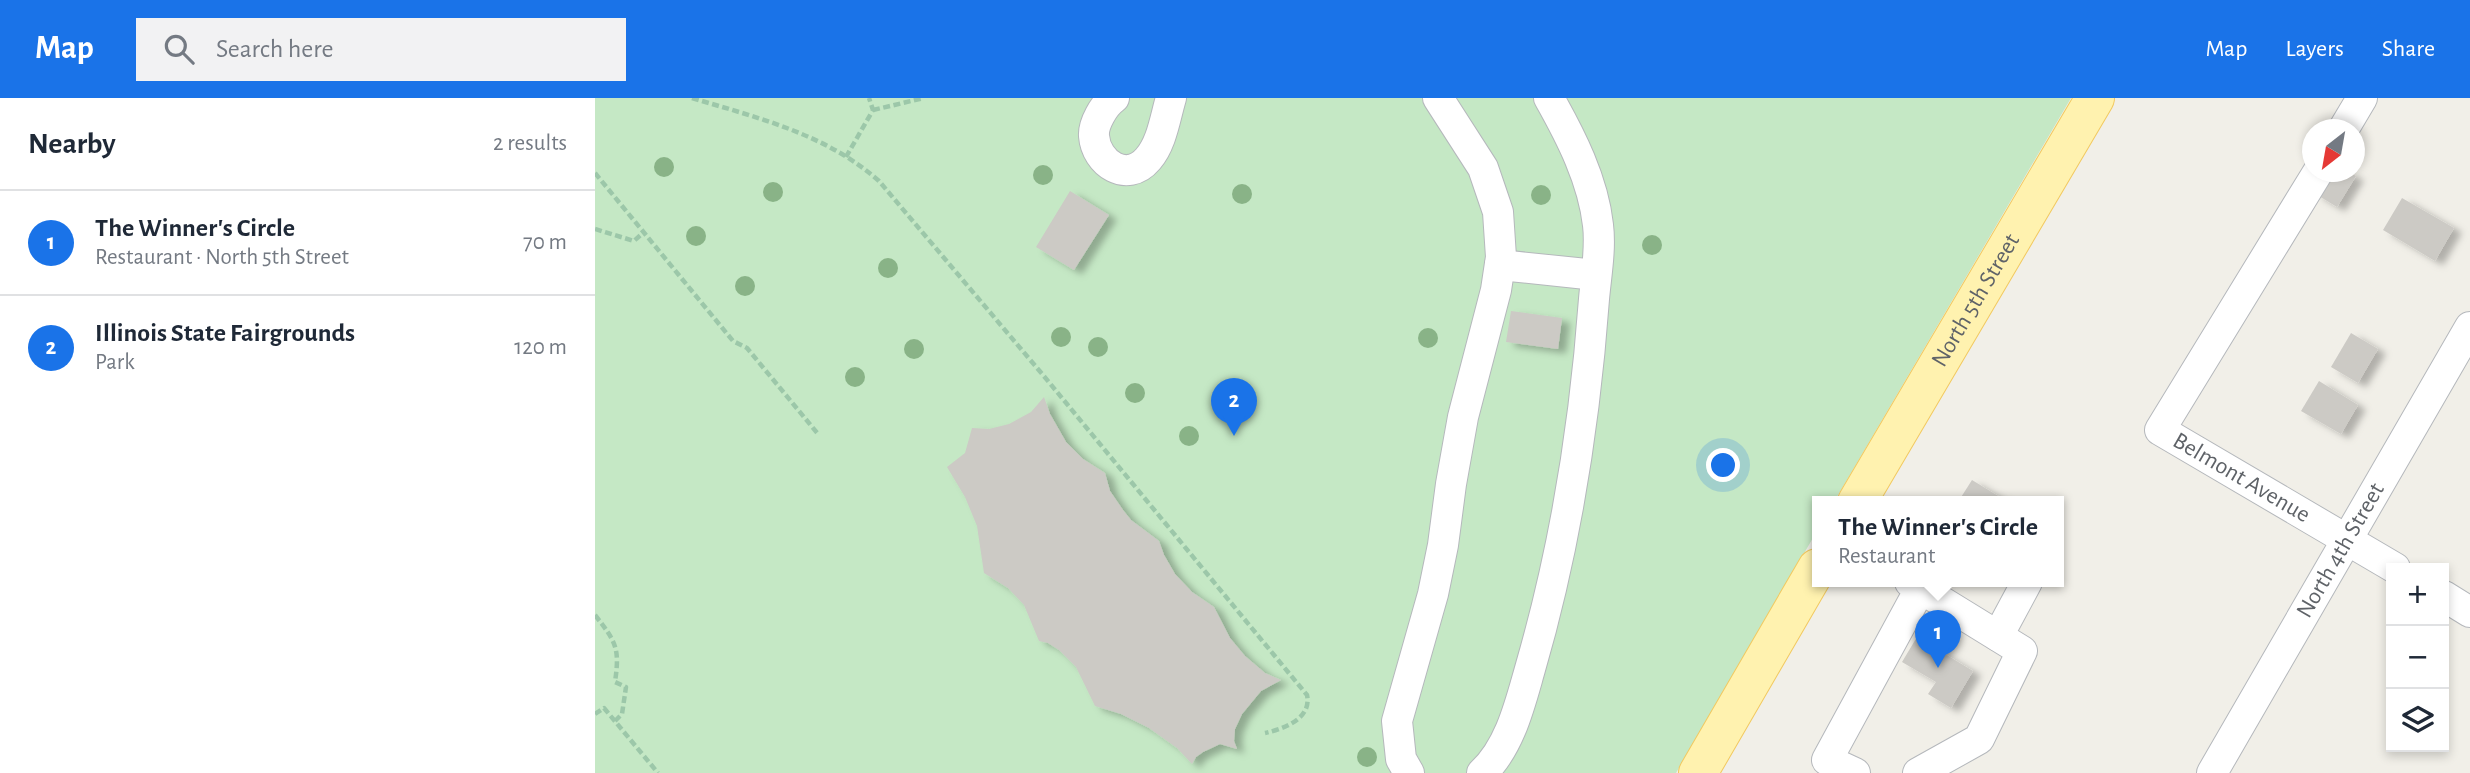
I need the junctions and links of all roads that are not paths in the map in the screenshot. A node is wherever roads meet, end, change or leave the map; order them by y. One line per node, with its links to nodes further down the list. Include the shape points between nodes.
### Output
1 (1114, 98): 2 (street, via 1098,120 1094,136 1110,165 1125,172 1137,169 1156,148)
2 (1171, 98)
3 (1438, 98): 9 (street, via 1483,168 1498,212)
4 (1549, 98): 10 (street, via 1593,195 1599,228)
5 (2095, 98): 12 (main road, North 5th Street)
6 (2363, 98): 7 (street)
7 (2350, 119)
8 (2312, 182): 13 (street, Belmont Avenue, via 2160,430)
9 (1500, 265): 10 (street); 23 (street, via 1463,417 1433,594 1397,722 1401,759)
10 (1596, 275): 24 (street, via 1579,438 1540,634 1504,746)
11 (2470, 327): 13 (street, North 4th Street)
12 (1861, 496)
13 (2347, 540): 14 (street, Belmont Avenue); 29 (street, North 4th Street)
14 (2386, 563)
15 (1812, 577): 25 (main road)
16 (1914, 587): 26 (street, via 1828,760)
17 (1917, 587): 21 (street)
18 (2024, 587): 21 (street)
19 (2449, 599): 20 (street)
20 (2470, 612)
21 (1999, 636): 22 (street, via 2022,650)
22 (1979, 739): 27 (street); 28 (street)
23 (1409, 773)
24 (1482, 773)
25 (1698, 773)
26 (1855, 773)
27 (1918, 773)
28 (1960, 773)
29 (2212, 773)

